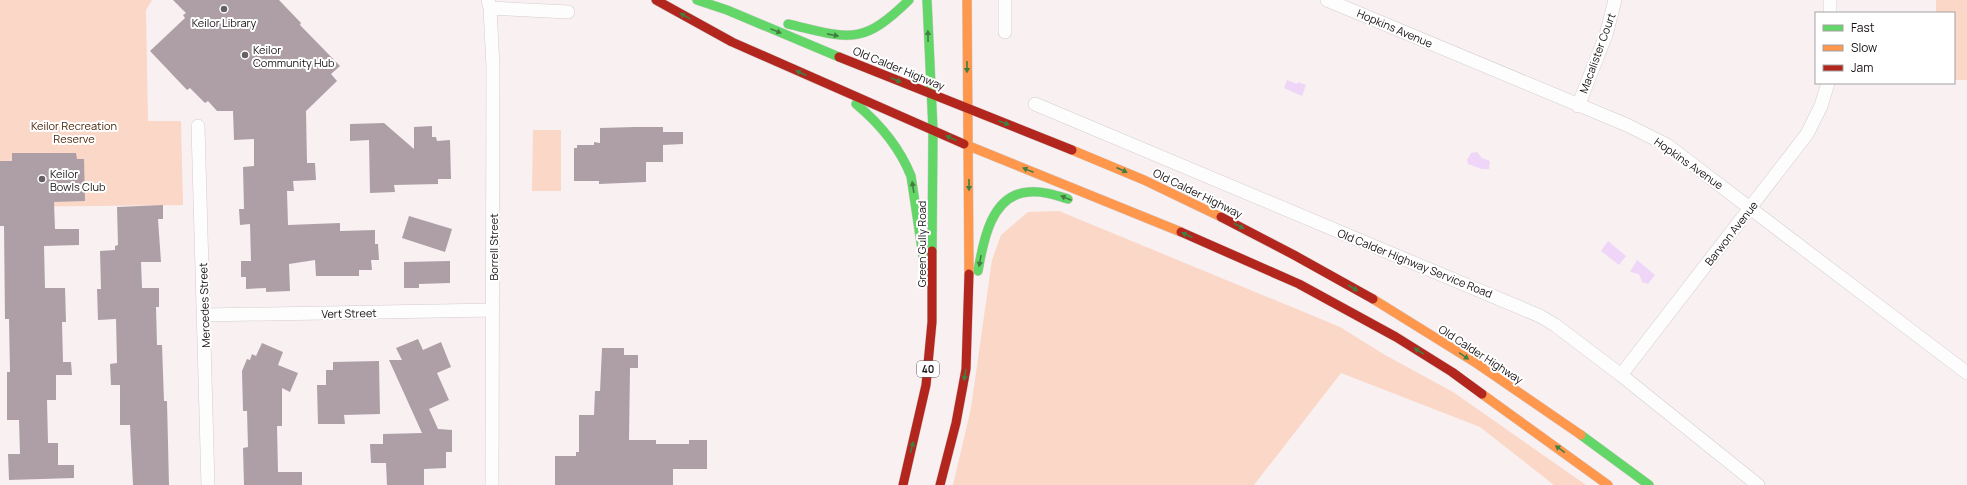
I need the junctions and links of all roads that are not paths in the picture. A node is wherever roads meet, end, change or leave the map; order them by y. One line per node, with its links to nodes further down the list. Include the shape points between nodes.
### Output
1 (656, 0): 16 (main road, one-way to 1, via 732,42)
2 (697, 0): 11 (main road, Old Calder Highway)
3 (909, 0): 11 (main road, one-way to 3, via 843,37 872,32)
4 (927, 0): 17 (main road, Green Gully Road / 40, one-way to 4)
5 (967, 0): 20 (main road, one-way to 20)
6 (1005, 0): 14 (street)
7 (1327, 0): 19 (street, Hopkins Avenue)
8 (1615, 0): 19 (street, Macalister Court, via 1606,35)
9 (1830, 0): 13 (street)
10 (490, 3): 12 (street); 28 (street, Borrell Street, via 494,81)
11 (727, 10): 17 (main road, Old Calder Highway, one-way to 17)
12 (568, 12)
13 (1830, 12)
14 (1005, 32)
15 (1828, 84): 25 (street, Barwon Avenue, via 1821,106 1807,134)
16 (837, 89): 22 (main road); 30 (main road, one-way to 16, via 911,176 907,164 880,124)
17 (930, 93): 20 (main road, Old Calder Highway); 22 (main road, Green Gully Road / 40)
18 (1035, 104): 33 (street, Old Calder Highway Service Road, via 1540,316)
19 (1578, 106): 25 (street, Hopkins Avenue, via 1641,131 1667,145)
20 (968, 109): 23 (main road); 39 (main road, Old Calder Highway, one-way to 39, via 1086,154 1219,216 1288,252 1448,345 1584,437)
21 (198, 126): 29 (street, Mercedes Street)
22 (933, 130): 23 (main road, one-way to 22); 30 (main road, Green Gully Road / 40)
23 (968, 146): 27 (main road, one-way to 23, via 1155,220); 31 (main road, one-way to 31)
24 (1078, 204): 31 (main road, one-way to 31, via 1037,191 1016,194 1002,204 986,233)
25 (1750, 208): 32 (street, Hopkins Avenue); 33 (street, Barwon Avenue)
26 (1195, 248): 27 (main road)
27 (1299, 284): 38 (main road, one-way to 27, via 1452,372 1396,337)
28 (493, 310): 29 (street, Vert Street); 35 (street, Borrell Street)
29 (204, 315): 34 (street, Mercedes Street)
30 (932, 322): 36 (main road, Green Gully Road / 40, one-way to 30, via 926,385)
31 (967, 336): 37 (main road, one-way to 37, via 966,369 956,423)
32 (1967, 374)
33 (1620, 375): 40 (street, Old Calder Highway Service Road)
34 (208, 485)
35 (492, 485)
36 (903, 485)
37 (940, 485)
38 (1608, 485)
39 (1649, 485)
40 (1758, 485)

